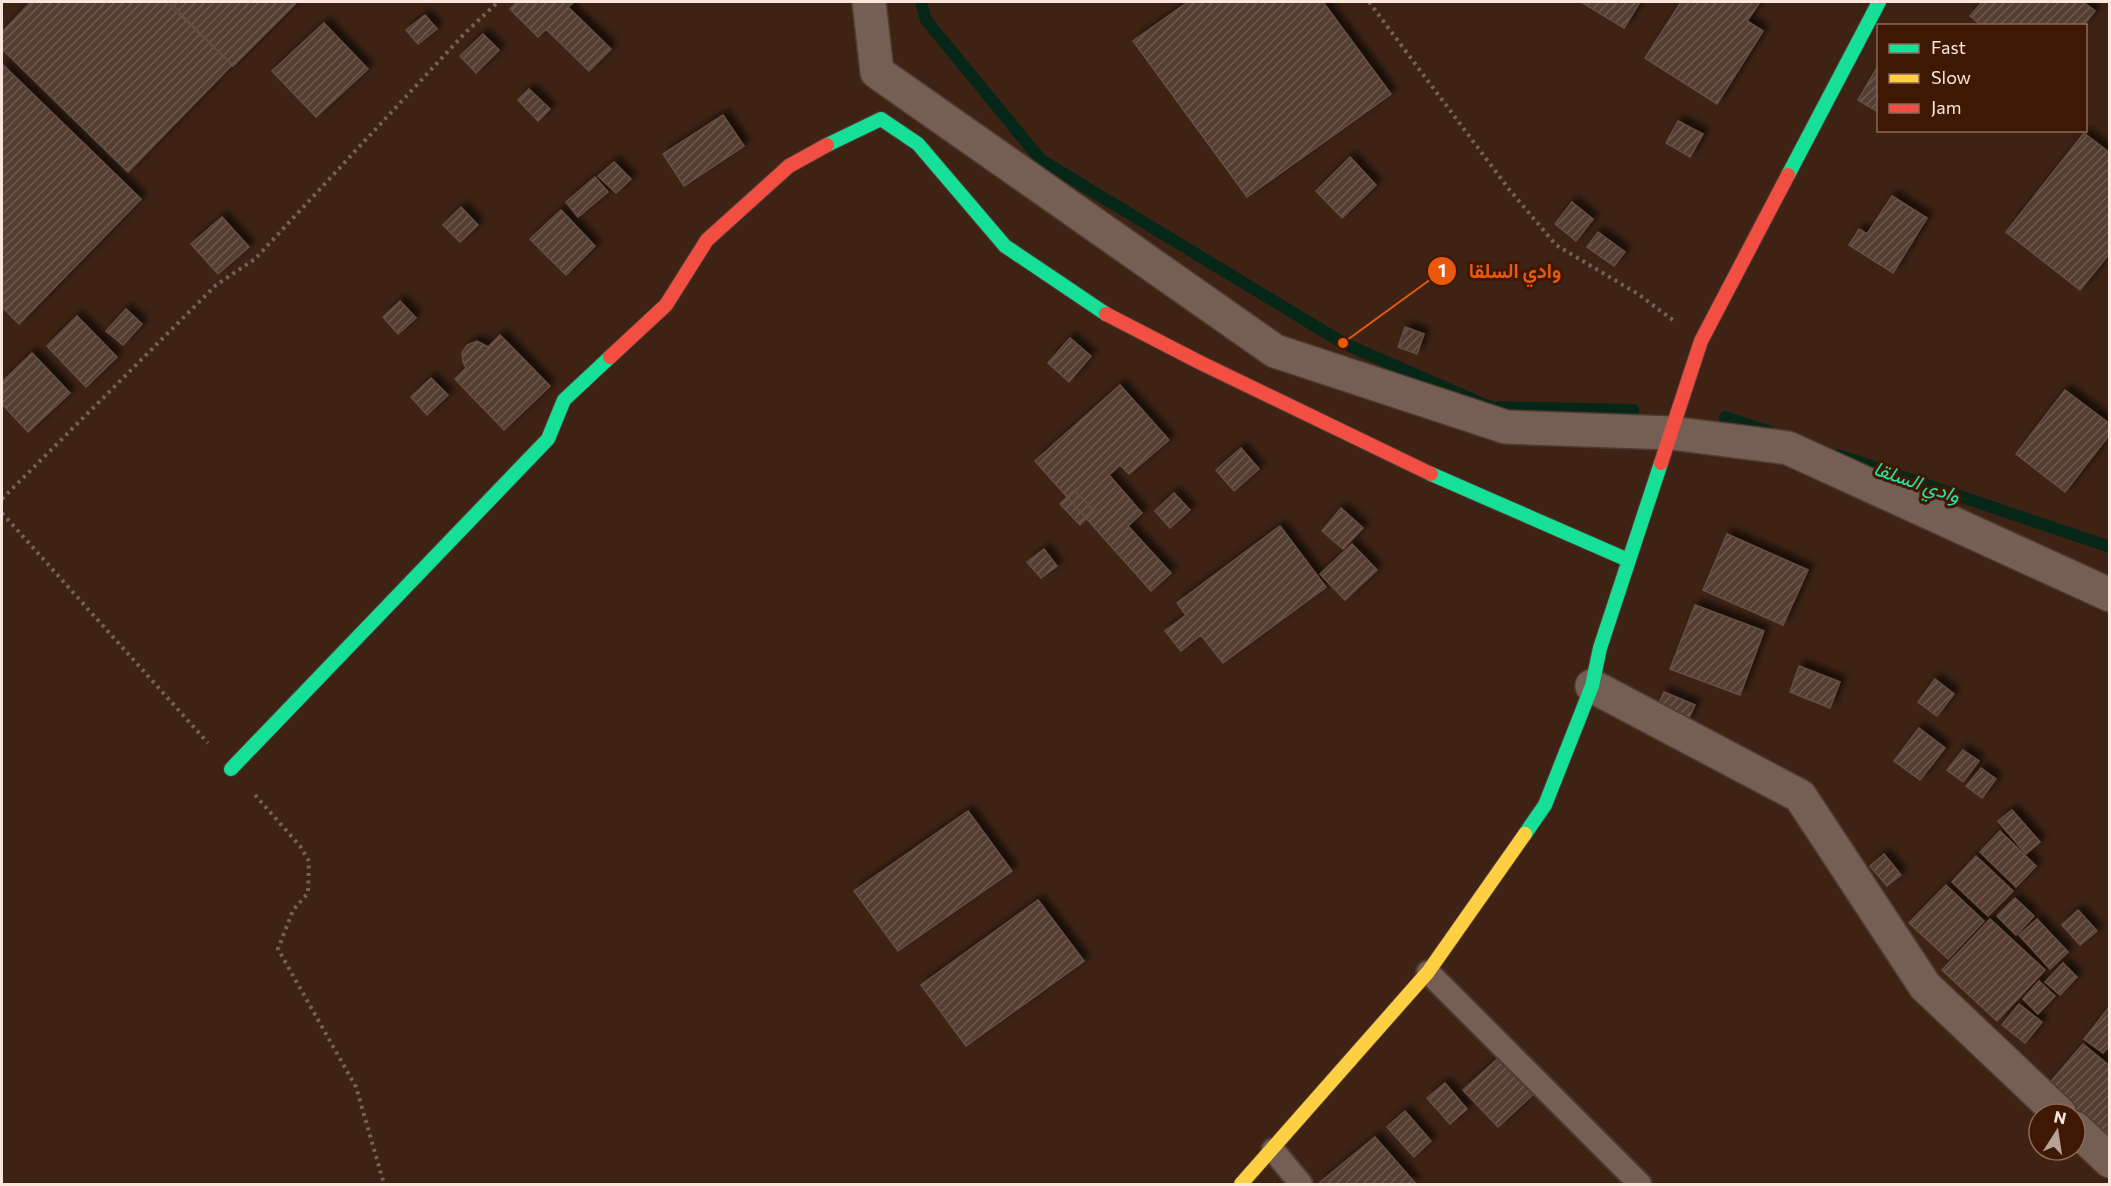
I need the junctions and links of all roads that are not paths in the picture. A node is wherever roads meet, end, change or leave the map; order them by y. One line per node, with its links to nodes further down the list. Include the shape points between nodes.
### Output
1 (869, 2): 3 (street, via 877,72 1275,351 1506,427)
2 (1879, 2): 3 (street, via 1701,341)
3 (1671, 433): 4 (street); 5 (street, via 1788,448)
4 (1628, 560): 6 (street, via 1599,648); 7 (street, via 1421,470 1097,309 1005,246 918,144 881,119 789,166 707,240 666,305 564,400 548,439)
5 (2108, 593)
6 (1592, 686): 8 (street, via 1545,805); 9 (street, via 1800,796 1925,986)
7 (231, 769)
8 (1428, 972): 11 (street); 15 (lane)
9 (2047, 1102)
10 (2087, 1140): 12 (street)
11 (1273, 1150): 13 (street); 14 (lane)
12 (2109, 1161)
13 (1241, 1185)
14 (1301, 1185)
15 (1640, 1185)

